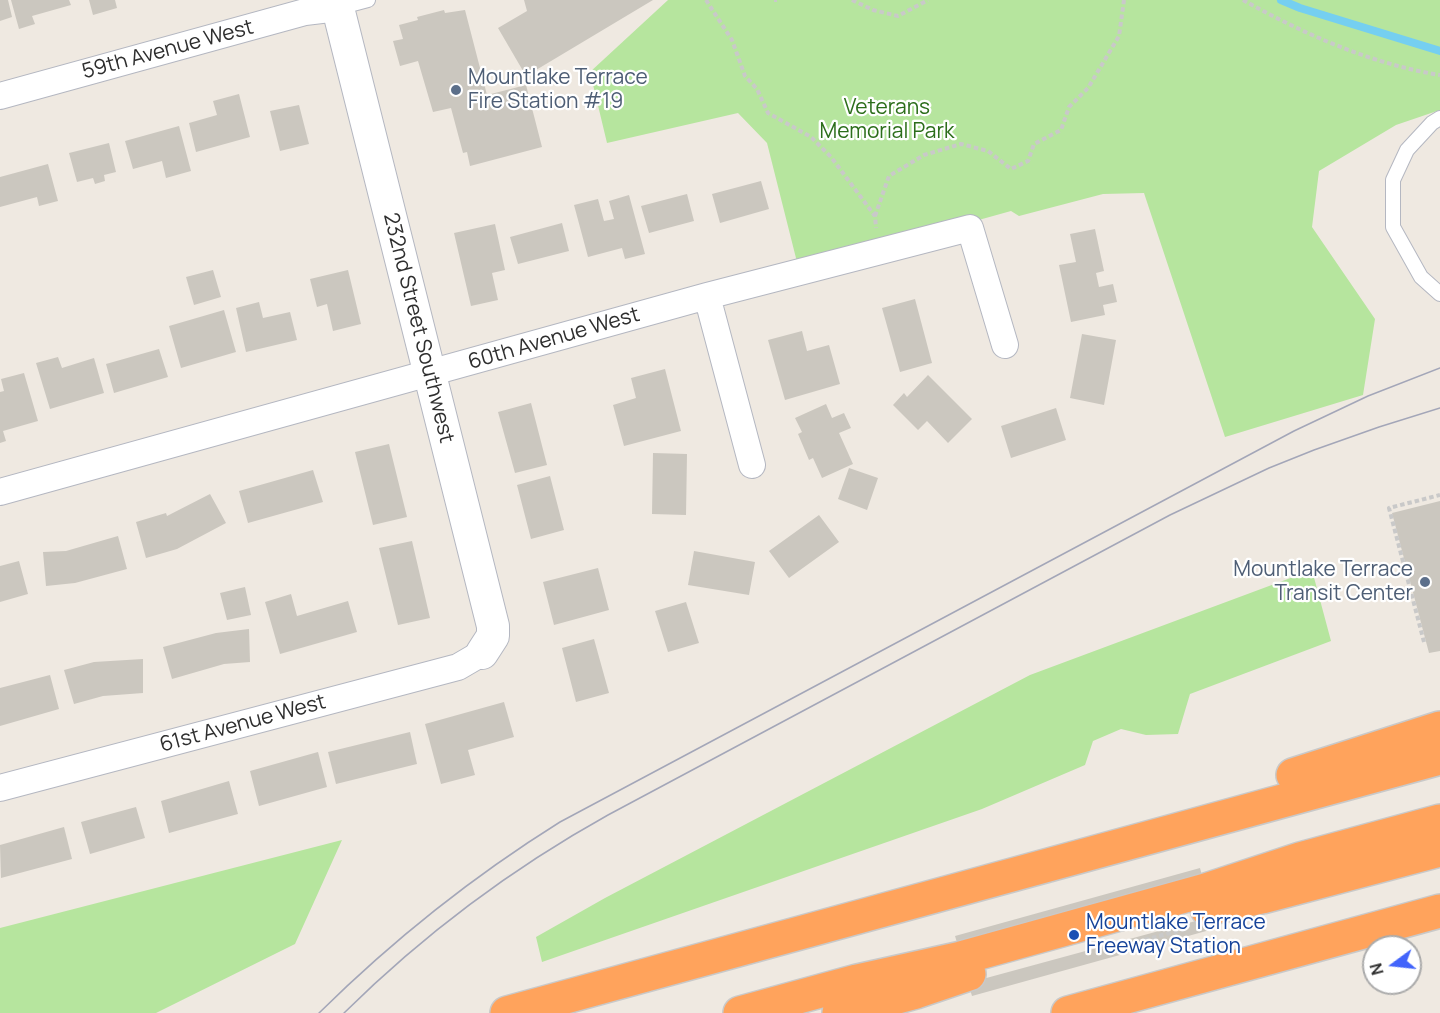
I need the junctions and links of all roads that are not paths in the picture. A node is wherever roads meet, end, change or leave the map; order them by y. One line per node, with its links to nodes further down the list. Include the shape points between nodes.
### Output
1 (368, 0): 2 (lane)
2 (337, 4): 3 (street, 59th Avenue West); 8 (street, 232nd Street Southwest)
3 (0, 96)
4 (1440, 118): 5 (lane, via 1407,150 1393,180 1394,226 1421,278)
5 (1440, 294)
6 (707, 296): 7 (street, 60th Avenue West, via 970,228); 8 (street, 60th Avenue West); 9 (street)
7 (1005, 345)
8 (430, 374): 10 (street, 60th Avenue West); 11 (street, 232nd Street Southwest, via 493,626 493,636)
9 (752, 465)
10 (0, 492)
11 (482, 653): 14 (street, 61st Avenue West, via 458,667)
12 (1440, 728): 18 (highway)
13 (1440, 758): 18 (highway)
14 (0, 789)
15 (1440, 821): 22 (highway, via 961,958)
16 (1440, 850): 23 (highway, via 966,974)
17 (1440, 911): 20 (highway)
18 (835, 923): 21 (highway)
19 (1440, 928): 20 (highway)
20 (1295, 951): 24 (highway)
21 (507, 1013)
22 (740, 1013)
23 (839, 1013)
24 (1068, 1013)

